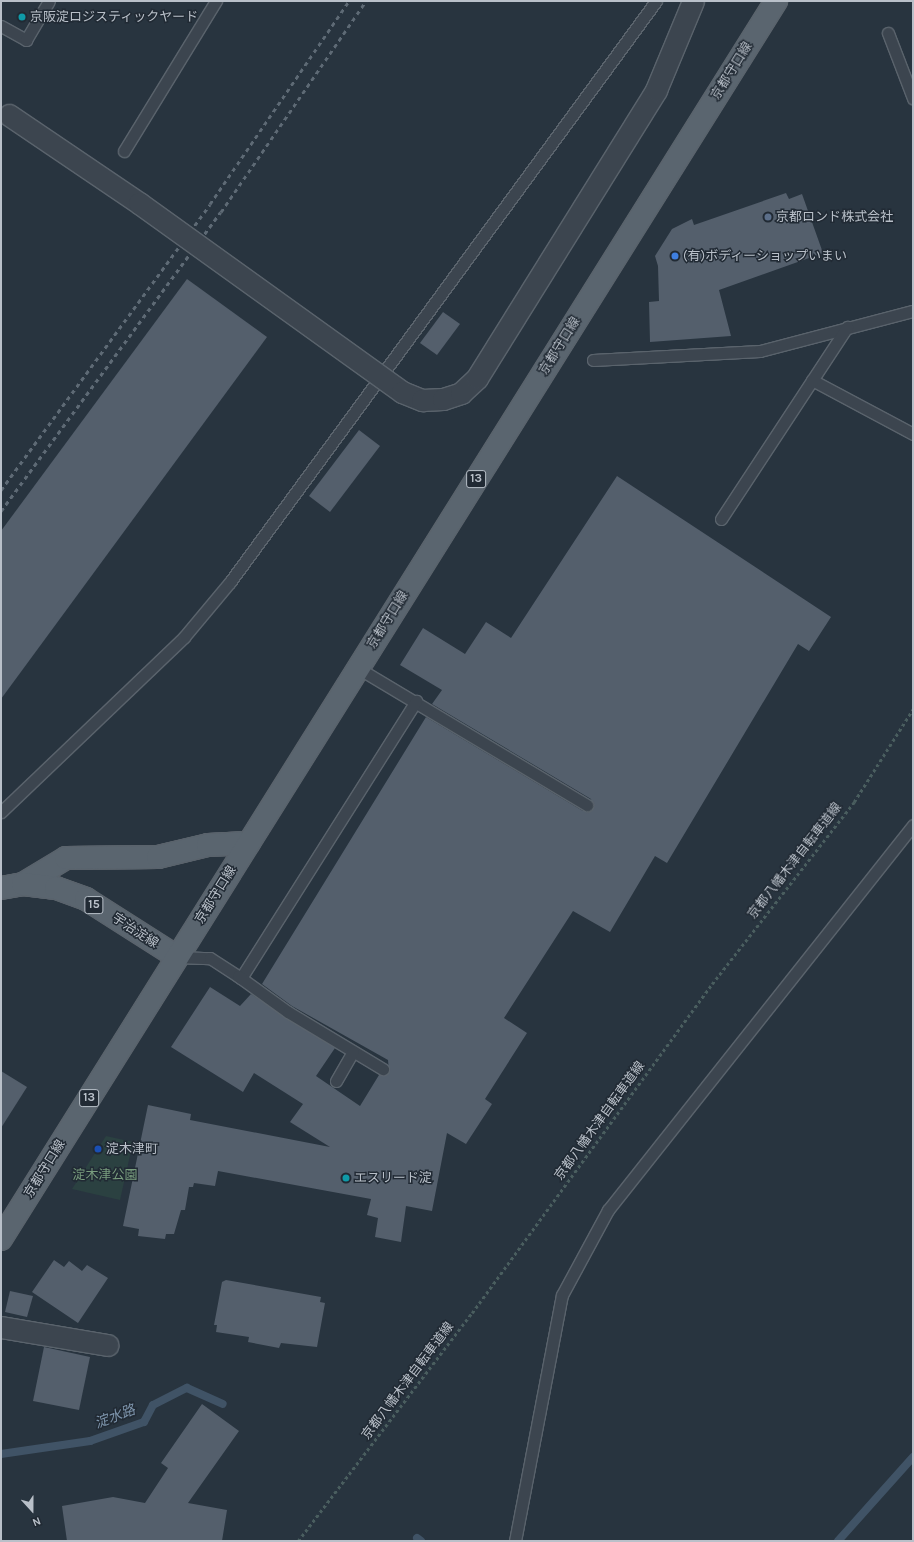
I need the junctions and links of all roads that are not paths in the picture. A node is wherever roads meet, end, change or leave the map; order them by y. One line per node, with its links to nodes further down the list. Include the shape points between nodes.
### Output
1 (49, 1): 6 (lane, via 26,40)
2 (216, 1): 10 (lane)
3 (656, 1): 20 (lane, via 230,582 184,637)
4 (693, 1): 9 (street, bridge, via 656,90 478,378 461,393 443,399 422,400 402,392 139,203)
5 (776, 1): 17 (main road, 京都守口線 / 13)
6 (1, 26)
7 (888, 33): 8 (lane)
8 (913, 98)
9 (5, 113)
10 (124, 150)
11 (913, 310): 12 (lane)
12 (847, 327): 13 (lane, via 760,351); 14 (lane)
13 (593, 360)
14 (812, 380): 15 (lane); 16 (lane)
15 (913, 434)
16 (722, 519)
17 (358, 668): 18 (lane); 22 (main road, 京都守口線 / 13)
18 (416, 701): 19 (lane); 26 (lane, via 241,978)
19 (587, 805)
20 (1, 812)
21 (913, 825): 33 (lane, via 608,1210 562,1295)
22 (249, 843): 23 (main road, via 208,845 158,857 66,858); 25 (main road, 京都守口線 / 13)
23 (23, 884): 24 (main road, 宇治淀線 / 15); 25 (main road, 宇治淀線 / 15, via 56,888 86,899)
24 (1, 888)
25 (177, 957): 26 (lane, via 210,958); 30 (main road, 京都守口線 / 13)
26 (238, 976): 27 (lane)
27 (353, 1052): 28 (lane); 29 (lane)
28 (383, 1070)
29 (336, 1081)
30 (1, 1239)
31 (1, 1327): 32 (street)
32 (107, 1345)
33 (515, 1541)

